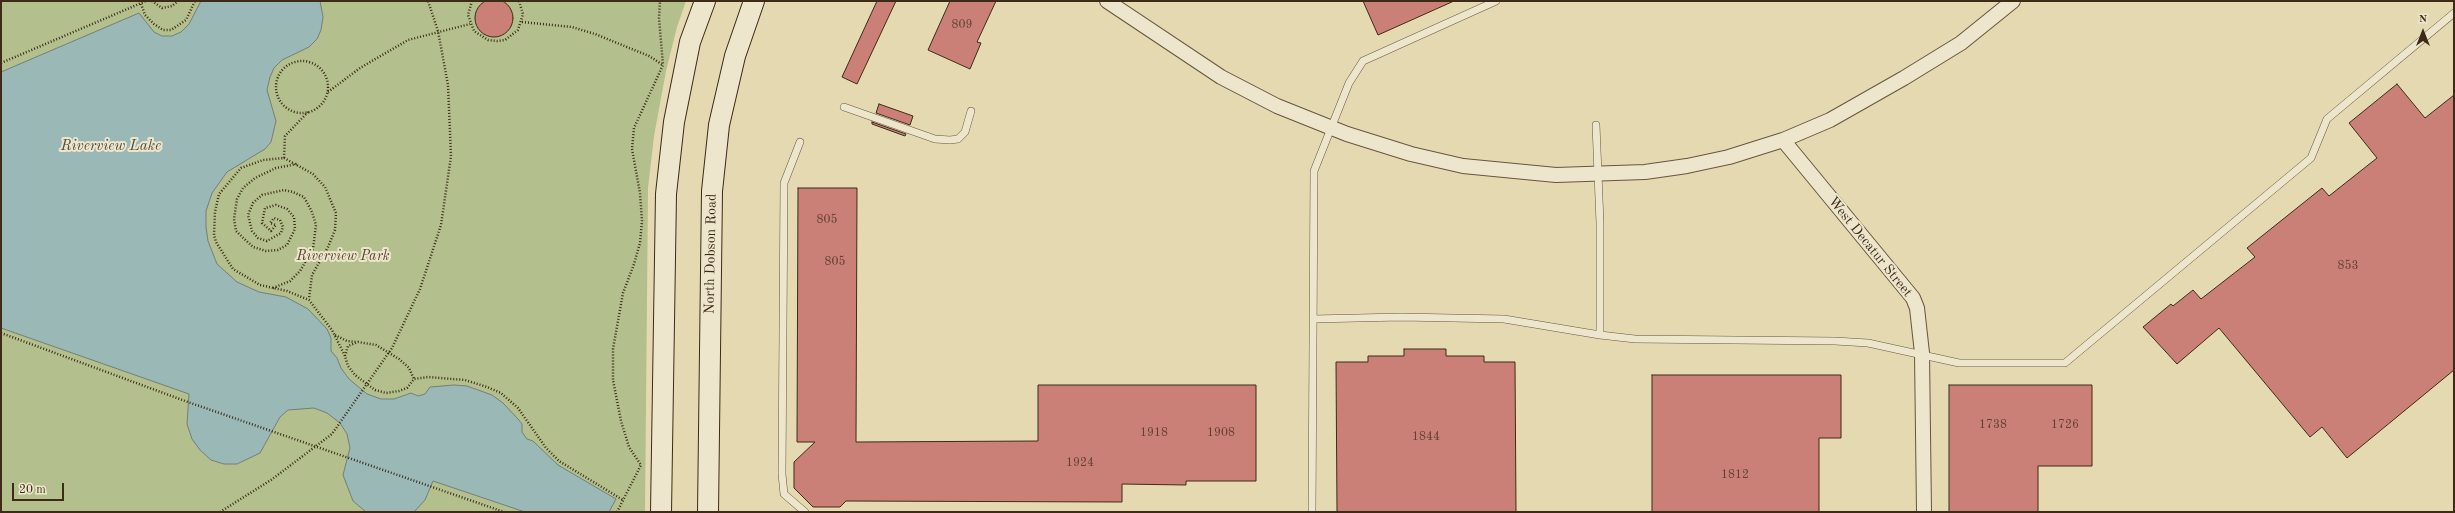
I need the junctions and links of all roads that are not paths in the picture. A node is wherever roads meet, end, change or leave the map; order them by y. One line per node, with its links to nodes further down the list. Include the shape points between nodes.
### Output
1 (705, 1): 17 (main road, via 690,42 674,122 666,194)
2 (754, 1): 18 (main road, North Dobson Road, via 735,56 719,125 713,183)
3 (1107, 1): 10 (street, via 1221,77 1277,106)
4 (1496, 1): 10 (lane, via 1363,61 1349,83)
5 (2013, 1): 11 (street, via 1962,43 1898,82 1830,120)
6 (2454, 13): 16 (lane, via 2327,119 2311,158 2066,363 1959,363)
7 (844, 107): 8 (lane, via 934,139 950,140 958,139 965,132)
8 (971, 110)
9 (1596, 125): 13 (lane)
10 (1331, 128): 13 (street, via 1410,154 1463,166 1556,175); 14 (lane, via 1314,171)
11 (1783, 140): 13 (street, via 1729,157 1687,166); 16 (street, West Decatur Street, via 1913,298 1920,318)
12 (800, 142): 19 (lane, via 784,183 782,474 784,494)
13 (1598, 175): 15 (lane)
14 (1312, 319): 15 (lane, via 1504,319); 20 (lane)
15 (1600, 335): 16 (lane, via 1644,339 1835,341 1868,343)
16 (1922, 353): 21 (street, West Decatur Street)
17 (661, 512)
18 (708, 512)
19 (805, 512)
20 (1312, 512)
21 (1924, 512)

